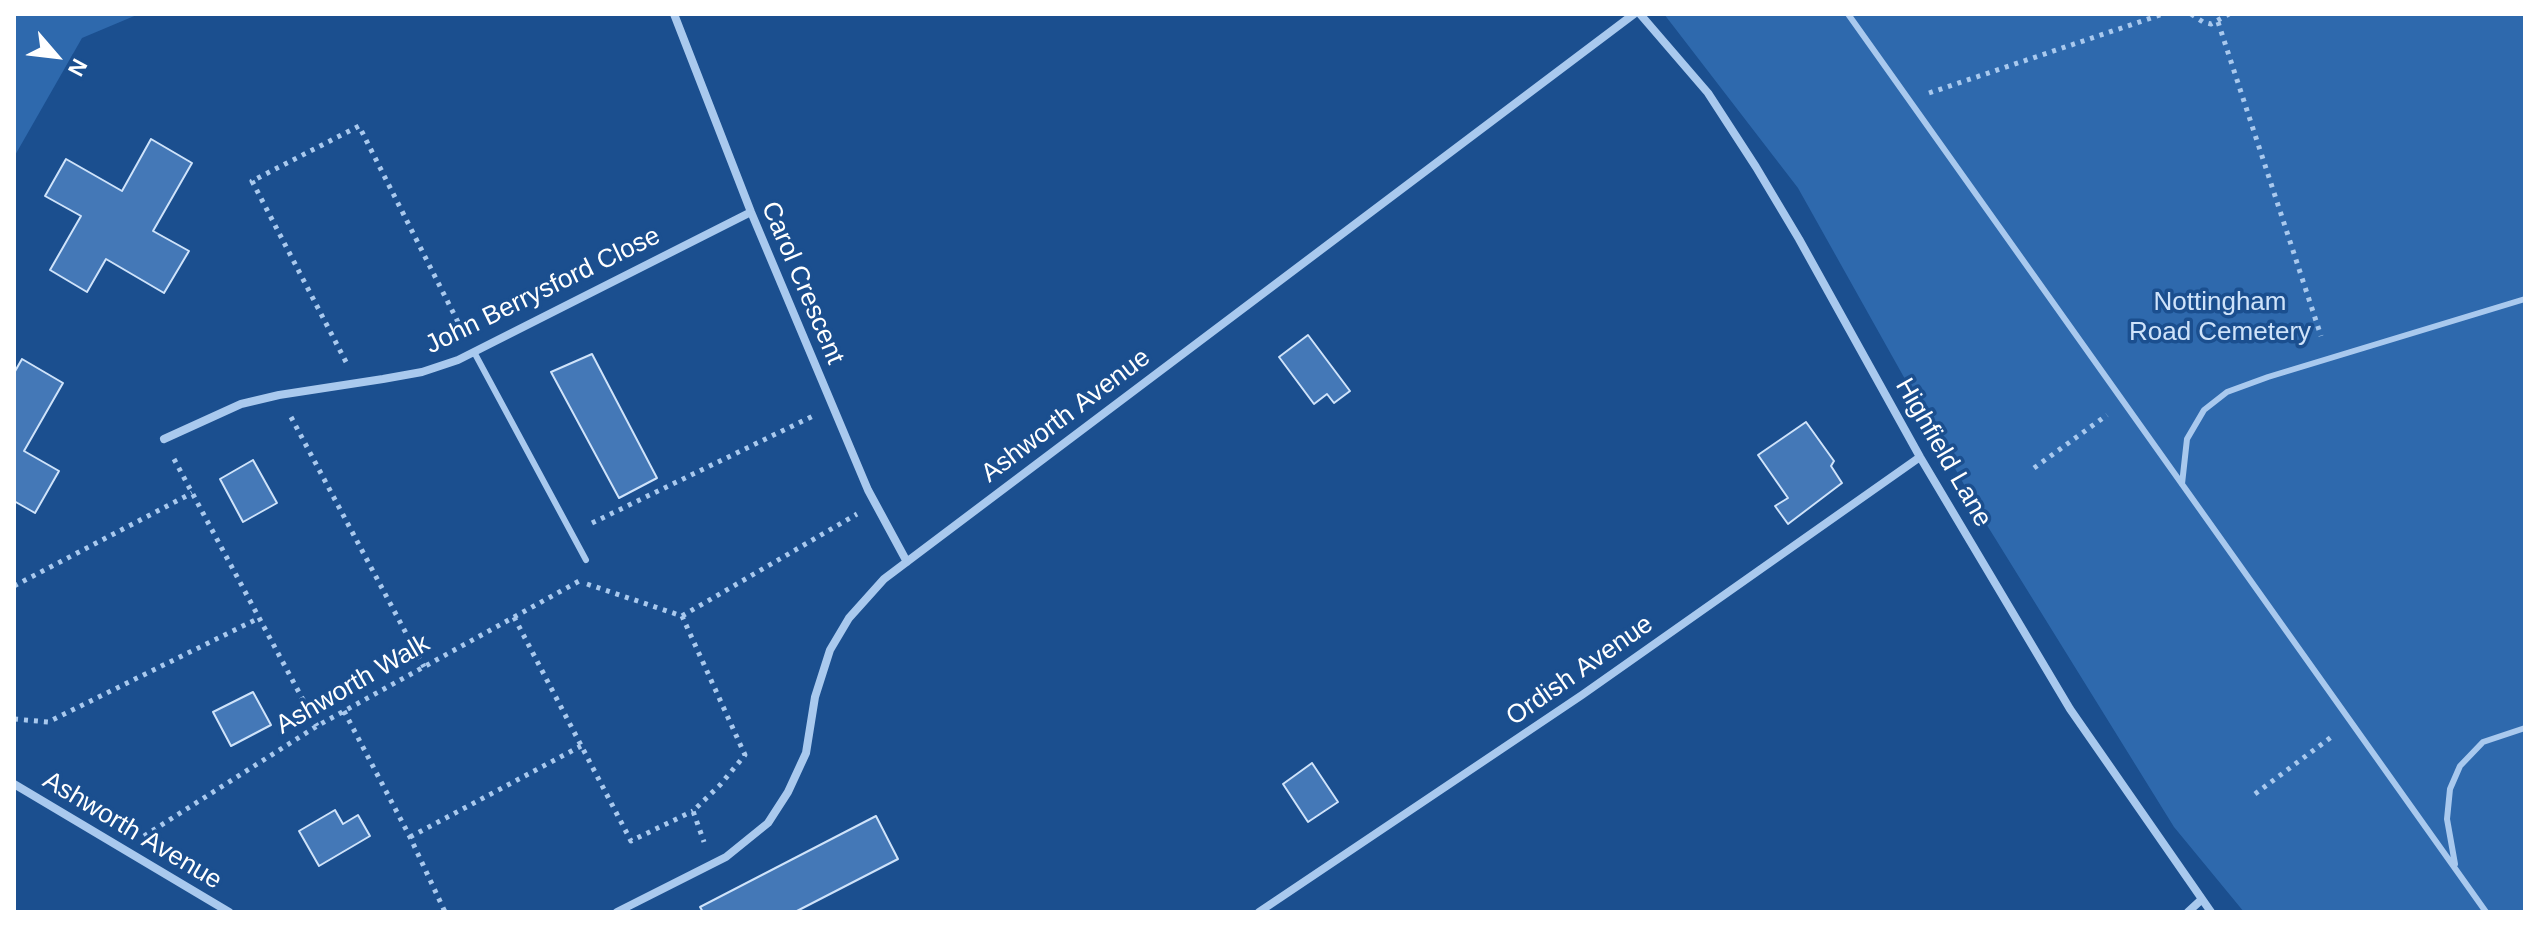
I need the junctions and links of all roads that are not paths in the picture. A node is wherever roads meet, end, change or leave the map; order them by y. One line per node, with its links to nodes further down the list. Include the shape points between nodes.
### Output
1 (674, 14): 5 (street, Carol Crescent)
2 (1634, 14): 12 (street, Ashworth Avenue)
3 (1640, 14): 9 (street, Highfield Lane, via 1708,93 1756,167)
4 (1848, 14): 10 (lane)
5 (751, 212): 7 (street, John Berrysford Close); 12 (street, Carol Crescent, via 832,407)
6 (2525, 299): 10 (lane, via 2227,392 2204,410 2187,439)
7 (474, 352): 8 (street, John Berrysford Close, via 422,372 241,404); 11 (lane)
8 (164, 439)
9 (1920, 457): 16 (street, Highfield Lane, via 2070,709); 19 (street, Ordish Avenue, via 1582,695)
10 (2182, 485): 15 (lane)
11 (586, 560)
12 (907, 562): 18 (street, Ashworth Avenue, via 864,599 830,650 806,753 780,806 726,857)
13 (2525, 728): 15 (lane, via 2483,742 2460,766 2450,789 2447,819)
14 (14, 784): 17 (street, Ashworth Avenue)
15 (2457, 872): 22 (lane)
16 (2201, 900): 20 (street); 21 (street, Highfield Lane)
17 (229, 912)
18 (617, 912)
19 (1259, 912)
20 (2188, 912)
21 (2211, 912)
22 (2486, 912)

